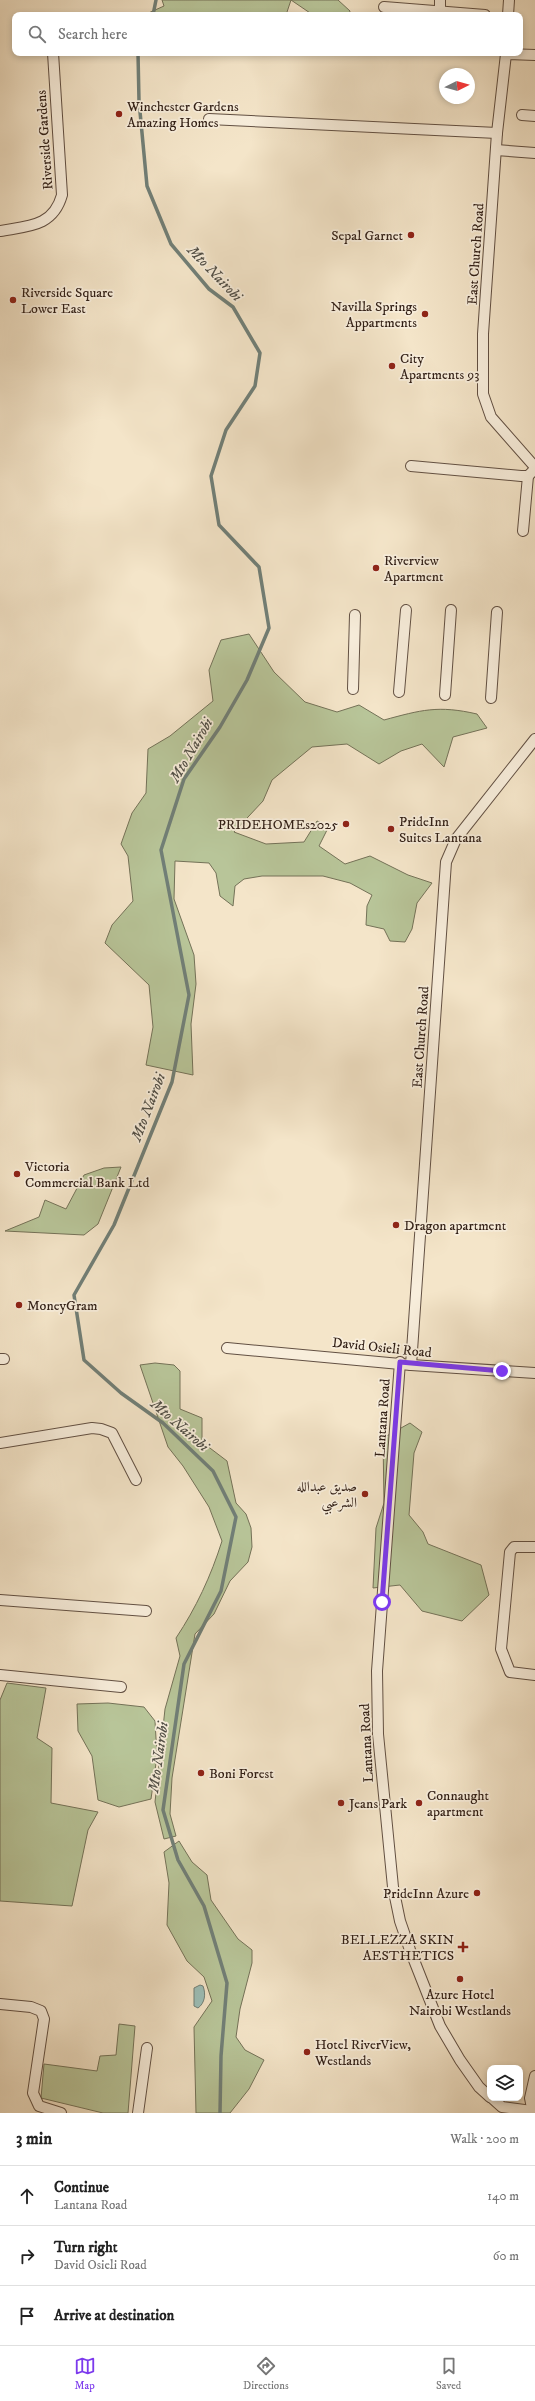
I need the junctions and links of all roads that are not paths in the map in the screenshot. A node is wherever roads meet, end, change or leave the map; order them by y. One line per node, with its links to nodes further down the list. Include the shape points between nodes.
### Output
1 (440, 0): 4 (street)
2 (509, 0): 6 (street)
3 (384, 7): 4 (street)
4 (440, 11): 5 (street)
5 (451, 12)
6 (508, 12)
7 (523, 54): 8 (street, East Church Road)
8 (535, 55)
9 (52, 56): 17 (street, Riverside Gardens, via 61,199 55,212 37,224)
10 (506, 56): 14 (street, East Church Road)
11 (522, 115): 12 (street)
12 (535, 116)
13 (209, 119): 14 (street)
14 (497, 133): 15 (street, East Church Road)
15 (496, 150): 16 (street); 19 (street, East Church Road, via 482,353 483,394 491,417)
16 (535, 153)
17 (0, 231)
18 (412, 466): 19 (street)
19 (533, 471): 20 (street)
20 (523, 531)
21 (406, 610): 26 (street)
22 (451, 610): 27 (street)
23 (497, 612): 28 (street)
24 (355, 615): 25 (street)
25 (352, 689)
26 (399, 692)
27 (445, 695)
28 (491, 698)
29 (535, 739): 32 (street, East Church Road, via 456,839 446,862)
30 (227, 1348): 31 (street, David Osieli Road)
31 (400, 1362): 32 (street, David Osieli Road); 45 (street, Lantana Road, via 377,1671 378,1734 393,1888 408,1943 440,2026 460,2060)
32 (410, 1365): 33 (street, David Osieli Road)
33 (535, 1373)
34 (0, 1443): 35 (street, via 92,1428 101,1429 112,1433)
35 (136, 1480)
36 (535, 1547): 40 (street, via 514,1547 510,1552 501,1649 510,1672)
37 (0, 1600): 38 (street)
38 (146, 1611)
39 (0, 1675): 41 (street)
40 (535, 1675)
41 (121, 1687)
42 (0, 2004): 48 (street, via 36,2007 41,2010 44,2019 33,2093 39,2106)
43 (147, 2048): 49 (street)
44 (535, 2076): 47 (street, via 530,2098)
45 (487, 2093)
46 (495, 2101): 47 (street, Lantana Road, via 502,2107)
47 (532, 2112)
48 (62, 2113)
49 (138, 2113)

